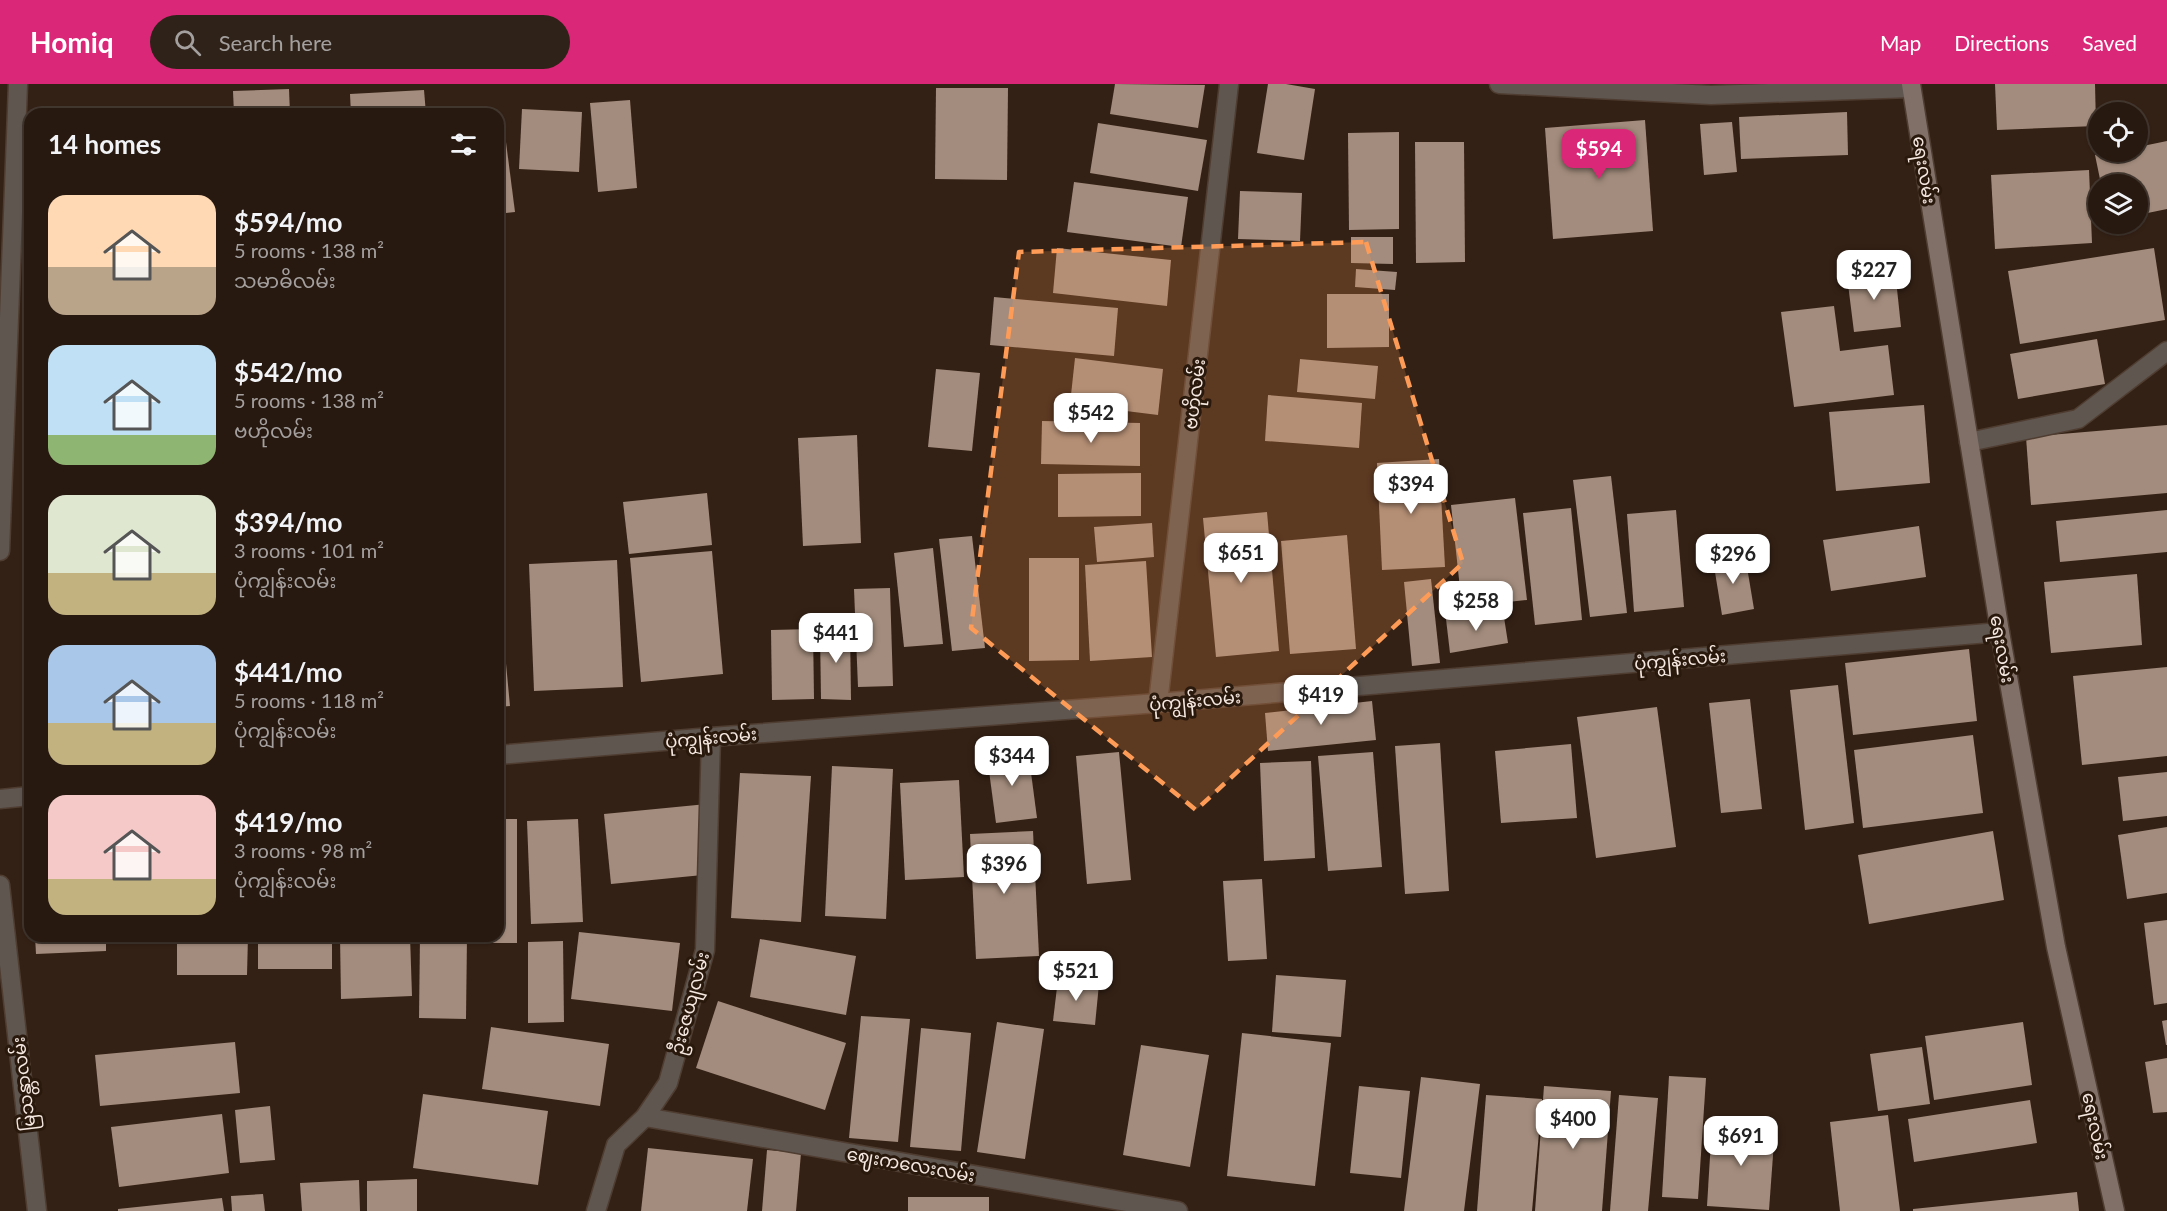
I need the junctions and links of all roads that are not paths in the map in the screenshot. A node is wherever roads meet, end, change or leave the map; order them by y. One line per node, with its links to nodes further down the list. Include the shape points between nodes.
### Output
1 (18, 84): 7 (street)
2 (1229, 84): 9 (street, ဗဟိုလမ်း)
3 (1499, 84): 4 (street, via 1711,95)
4 (1911, 86): 6 (street, ရေးလမ်း)
5 (2167, 351): 6 (street, via 2078,419)
6 (1969, 442): 8 (street, ရေးလမ်း)
7 (0, 551)
8 (2000, 632): 9 (street, ပုံကျွန်းလမ်း); 19 (street, ရေးလမ်း, via 2056,947)
9 (1158, 703): 10 (street, ပုံကျွန်းလမ်း)
10 (711, 736): 11 (street, ပုံကျွန်းလမ်း); 15 (street, ဦးဇေယျလမ်း, via 705,950 668,1083)
11 (504, 754)
12 (24, 797): 13 (street)
13 (0, 799)
14 (0, 885): 16 (street, မြသန္တာလမ်း)
15 (645, 1118): 17 (street, ဦးဇေယျလမ်း, via 616,1145); 18 (street, ဈေးကလေးလမ်း)
16 (37, 1211)
17 (596, 1211)
18 (1178, 1211)
19 (2115, 1211)

